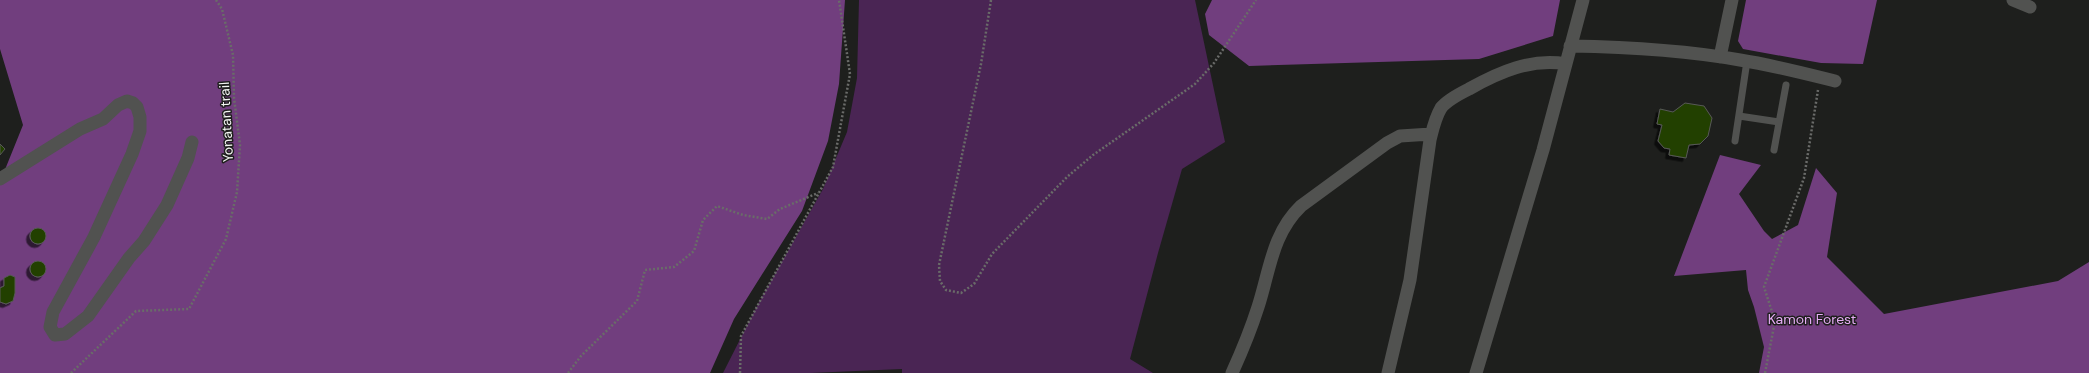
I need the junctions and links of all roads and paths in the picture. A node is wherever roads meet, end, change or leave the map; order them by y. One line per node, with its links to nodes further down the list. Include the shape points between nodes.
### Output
1 (216, 0): 24 (path, Yonatan trail, via 222,9 233,55 234,98 240,145 237,192 226,239 189,309 136,311)
2 (839, 0): 23 (path, via 850,74 832,167)
3 (991, 0): 4 (path, via 981,64 939,265 940,281 946,290 961,294 974,284 992,254 1067,176 1195,84 1214,63)
4 (1256, 0)
5 (1582, 0): 9 (street)
6 (1732, 0): 10 (street)
7 (2013, 0): 8 (street)
8 (2030, 7)
9 (1570, 46): 10 (street, via 1654,49); 12 (street)
10 (1720, 57): 11 (street)
11 (1747, 61): 13 (street); 16 (lane)
12 (1566, 64): 18 (street, via 1538,62 1497,74 1462,92 1442,106 1434,120); 29 (street)
13 (1820, 77): 14 (street); 30 (path, via 1804,178 1764,286 1775,321)
14 (1835, 81)
15 (1786, 85): 17 (lane)
16 (1739, 116): 17 (lane); 19 (lane)
17 (1779, 122): 21 (lane)
18 (1431, 134): 27 (street, via 1400,136 1387,143 1289,217 1277,240 1258,307); 28 (street, via 1410,280)
19 (1735, 141)
20 (192, 142): 22 (street, via 188,158 167,205 144,241 125,263 88,316 65,334 55,335 50,327 53,312 94,237 132,154 140,130 137,107 127,101 118,105 103,119 80,129)
21 (1774, 150)
22 (0, 179)
23 (819, 192): 25 (path, via 780,209 767,219 743,215 717,206 703,220 694,251 674,267 645,270 637,300 581,356); 26 (path, via 741,336)
24 (71, 373)
25 (568, 373)
26 (740, 373)
27 (1232, 373)
28 (1388, 373)
29 (1476, 373)
30 (1765, 373)

